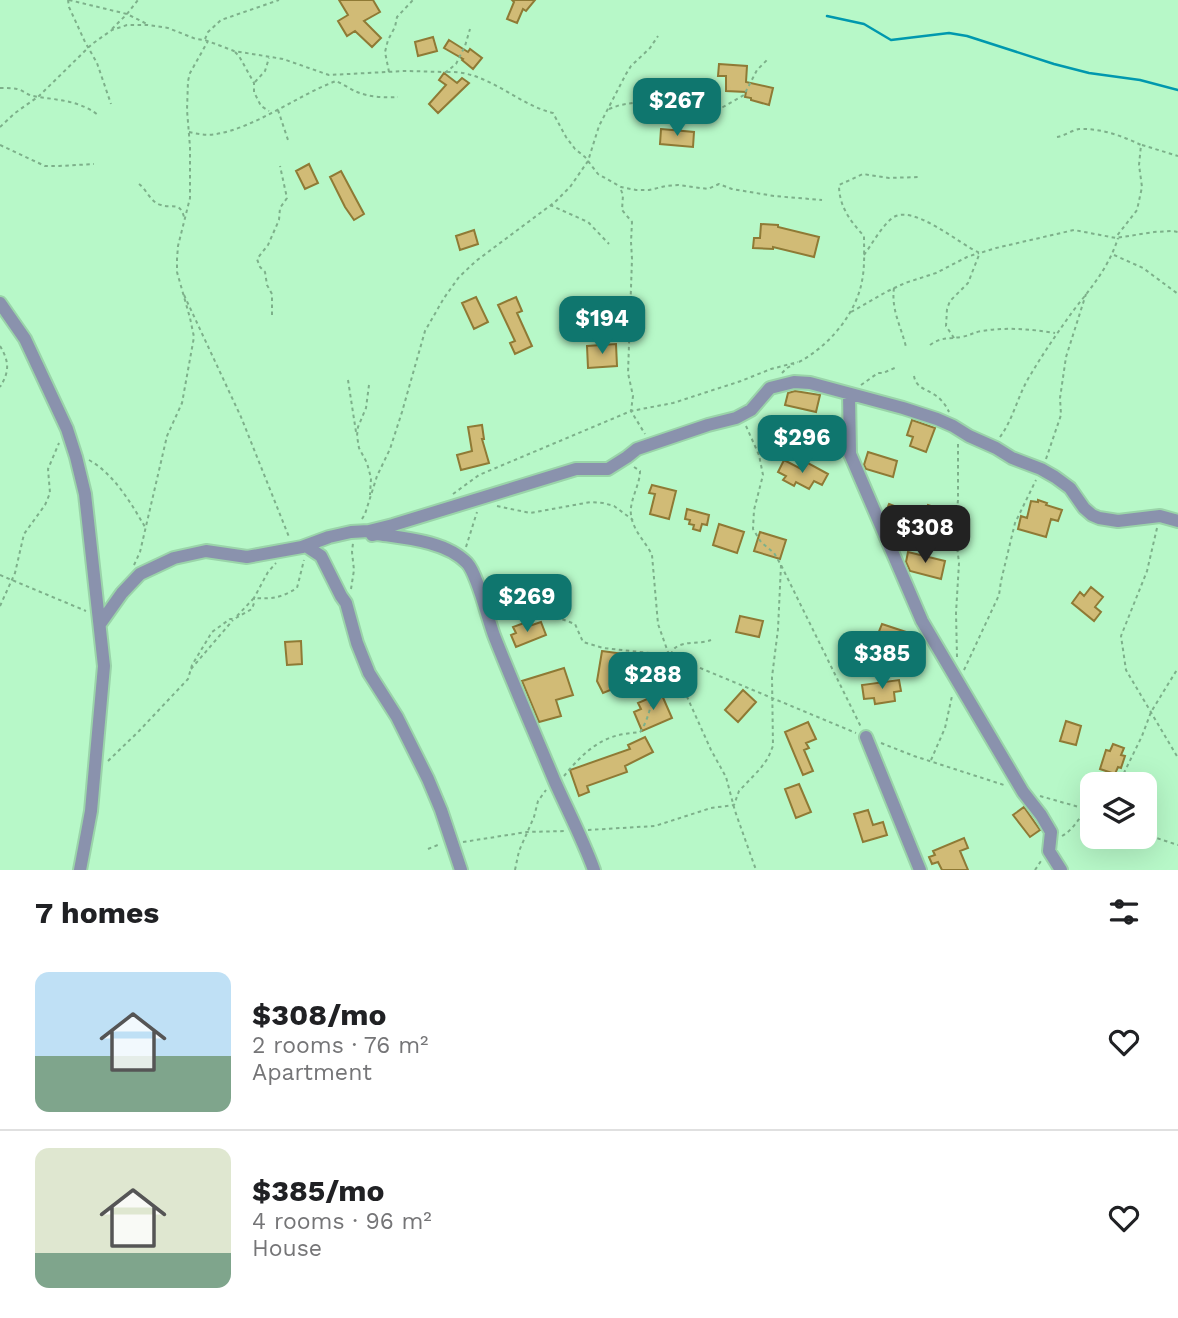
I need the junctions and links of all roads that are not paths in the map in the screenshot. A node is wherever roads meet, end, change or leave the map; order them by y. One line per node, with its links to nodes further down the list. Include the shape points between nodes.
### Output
1 (0, 303): 6 (street, via 25,339 76,457 85,494)
2 (849, 394): 3 (street, via 936,419 1041,469 1070,488 1084,508 1099,518 1118,521 1160,516); 4 (street, via 810,383 771,388 741,416 637,449 608,469 576,469); 12 (street, via 850,454 922,621 1023,792 1041,814 1051,832 1049,851)
3 (1178, 521)
4 (354, 535): 5 (street); 10 (street, via 412,539 438,546 468,564)
5 (306, 546): 6 (street, via 247,556 206,551 174,558 140,574); 9 (street, via 321,556 346,603 356,643 428,779)
6 (100, 624): 8 (street, via 104,666 91,811)
7 (866, 737): 11 (street)
8 (80, 870)
9 (461, 870)
10 (594, 870)
11 (920, 870)
12 (1061, 870)

